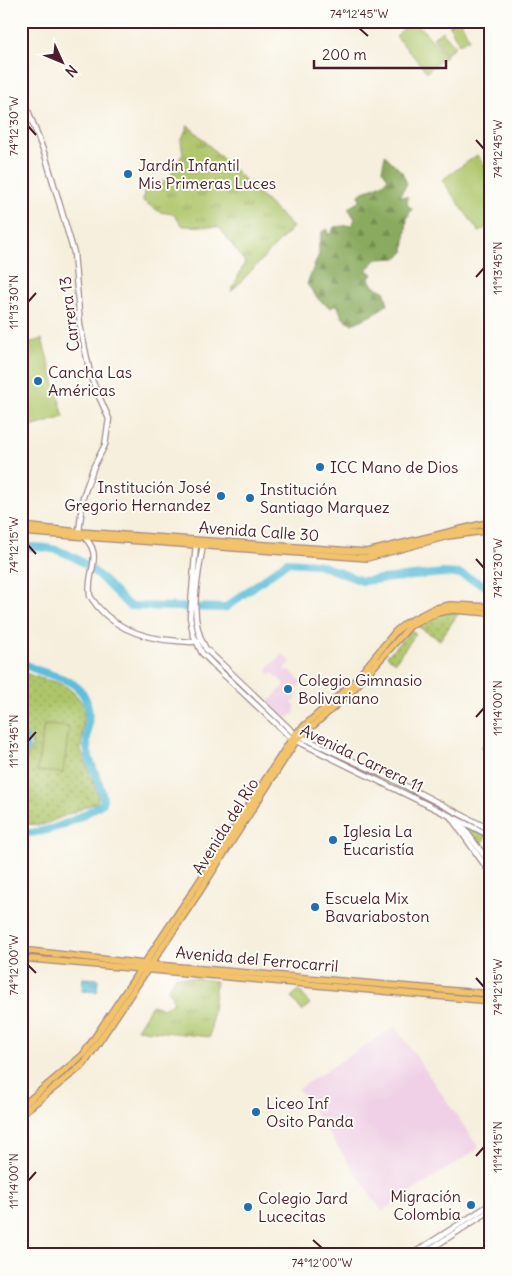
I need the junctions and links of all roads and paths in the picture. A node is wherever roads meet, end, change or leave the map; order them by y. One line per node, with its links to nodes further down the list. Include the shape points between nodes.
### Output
1 (21, 92): 6 (street, Carrera 13, via 46,158 74,254 80,325 91,378 109,419 105,446 83,497)
2 (491, 522): 9 (main road, Avenida Calle 30, via 367,552)
3 (21, 526): 6 (main road, Avenida Calle 30)
4 (491, 530): 9 (main road, Avenida Calle 30, via 448,536 367,558)
5 (21, 532): 7 (main road, Avenida Calle 30)
6 (79, 532): 7 (street); 8 (main road, Avenida Calle 30)
7 (86, 538): 8 (main road, Avenida Calle 30); 13 (street, via 93,546 94,560 90,596 105,612 137,635 155,640)
8 (196, 543): 9 (main road, Avenida Calle 30); 10 (street, Avenida Carrera 11)
9 (203, 544): 10 (street, Avenida Carrera 11)
10 (194, 589): 13 (street, Avenida Carrera 11, via 192,617)
11 (491, 607): 14 (main road, Avenida del Río, via 450,605 406,622 353,683)
12 (491, 613): 14 (main road, Avenida del Río, via 453,610 436,613 410,626 353,690)
13 (198, 642): 14 (street, Avenida Carrera 11)
14 (296, 737): 15 (street, Avenida Carrera 11); 22 (main road, Avenida del Río); 26 (main road, Avenida del Río)
15 (450, 813): 16 (street); 17 (street, Avenida Carrera 11); 20 (street)
16 (457, 819): 18 (street); 19 (street)
17 (491, 830)
18 (491, 836)
19 (491, 864)
20 (491, 874)
21 (21, 950): 26 (main road, Avenida del Ferrocarril)
22 (159, 954): 24 (main road, Avenida del Río); 25 (main road)
23 (21, 958): 26 (main road, Avenida del Ferrocarril)
24 (152, 964): 25 (main road, Avenida del Ferrocarril); 26 (main road, Avenida del Río)
25 (168, 966): 27 (main road, Avenida del Ferrocarril)
26 (145, 968): 28 (main road, Avenida del Ferrocarril); 29 (main road, Avenida del Río, via 83,1055); 30 (main road, Avenida del Río, via 84,1064)
27 (491, 994)
28 (491, 1002)
29 (21, 1108)
30 (21, 1114)
31 (491, 1204): 33 (street)
32 (491, 1210): 34 (street)
33 (411, 1255)
34 (421, 1255)

